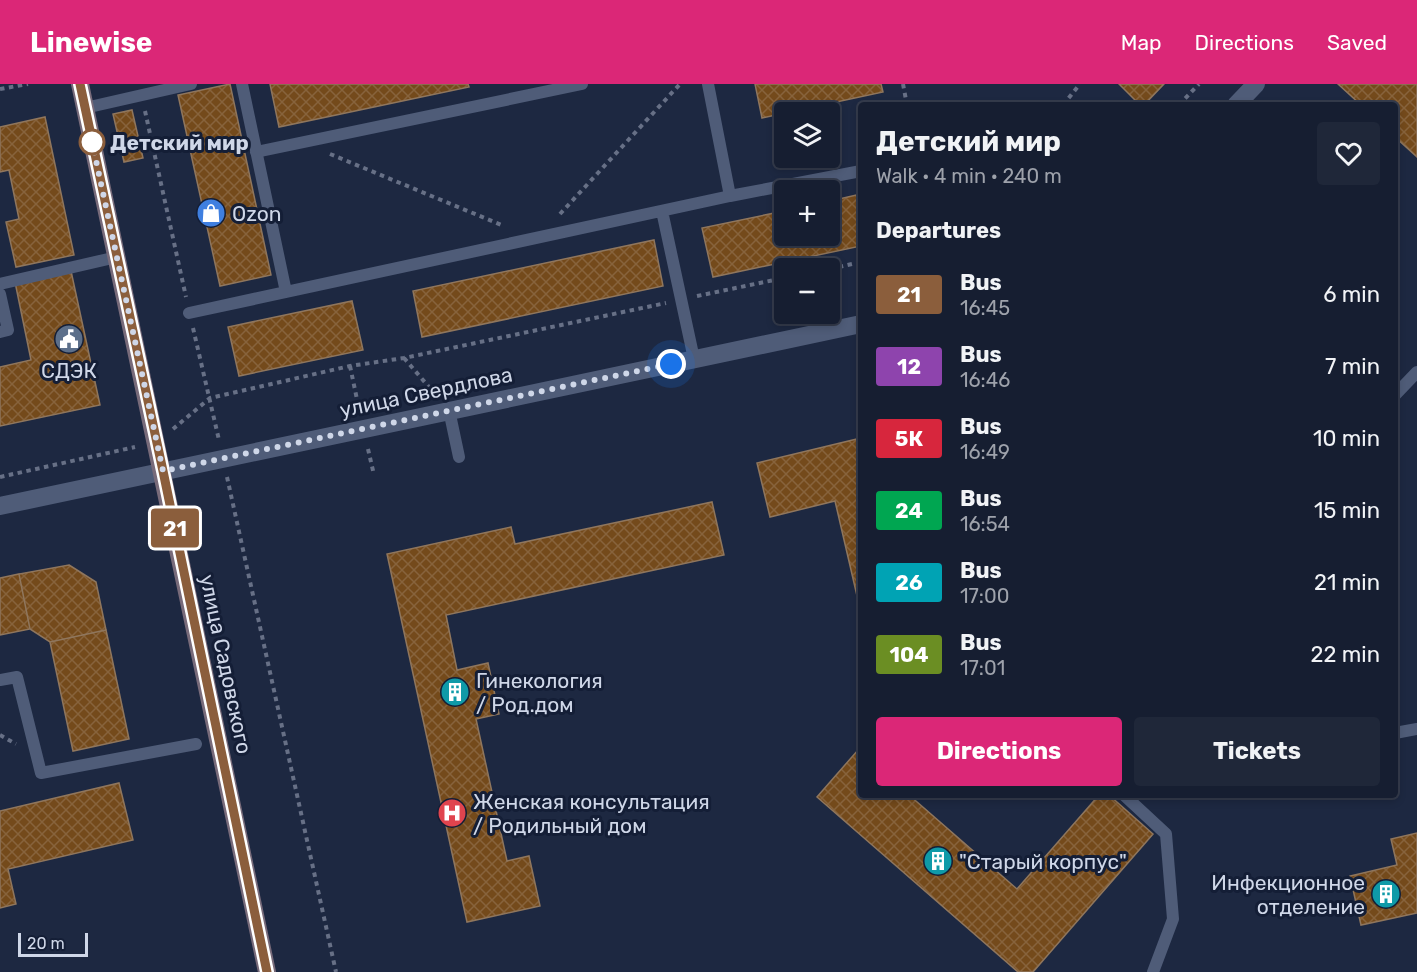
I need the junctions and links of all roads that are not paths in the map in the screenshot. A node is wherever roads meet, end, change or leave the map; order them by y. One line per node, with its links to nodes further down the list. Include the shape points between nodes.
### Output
1 (80, 84): 8 (street, улица Садовского)
2 (190, 84): 8 (lane)
3 (242, 84): 9 (lane)
4 (582, 84): 9 (lane)
5 (708, 84): 11 (lane)
6 (1256, 84): 7 (street)
7 (1239, 102)
8 (85, 108): 13 (street, улица Садовского)
9 (256, 152): 15 (lane)
10 (858, 172): 11 (lane)
11 (730, 196): 12 (lane)
12 (662, 211): 15 (lane); 20 (lane)
13 (117, 258): 14 (lane); 25 (street, улица Садовского)
14 (0, 284)
15 (286, 292): 17 (lane)
16 (0, 294): 19 (lane, via 8,330)
17 (189, 313)
18 (858, 325): 20 (street, улица Свердлова)
19 (0, 332)
20 (694, 359): 23 (street, улица Свердлова)
21 (1417, 372): 22 (lane)
22 (1398, 392)
23 (449, 411): 24 (lane); 25 (street, улица Свердлова)
24 (459, 456)
25 (163, 471): 26 (street, улица Свердлова); 32 (street, улица Садовского)
26 (0, 506)
27 (0, 680): 30 (lane, via 17,677 41,773)
28 (1417, 729): 29 (lane)
29 (1398, 732)
30 (196, 744)
31 (1127, 798): 33 (lane, via 1166,834 1173,919)
32 (267, 972)
33 (1153, 972)

